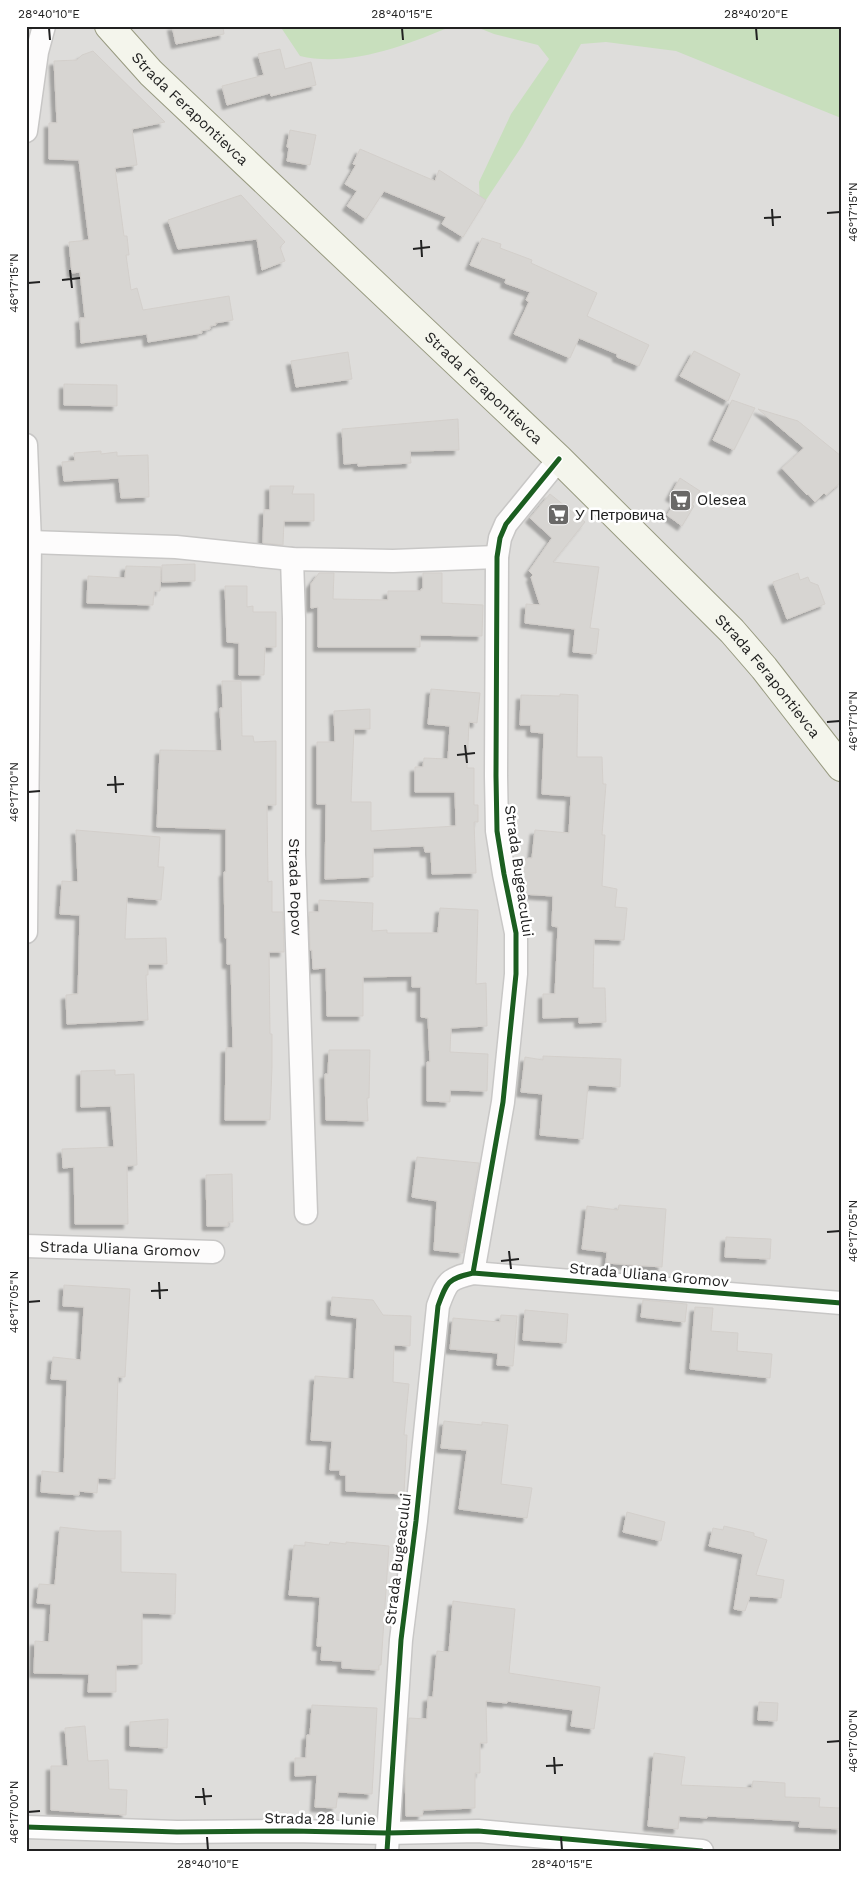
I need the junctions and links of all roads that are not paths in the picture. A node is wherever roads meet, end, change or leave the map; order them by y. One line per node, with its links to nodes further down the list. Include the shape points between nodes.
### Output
1 (44, 26): 3 (street, via 37,52)
2 (109, 26): 5 (main road, Strada Ferapontievca, via 151,73)
3 (26, 132)
4 (26, 445): 6 (street)
5 (559, 459): 8 (street, Strada Bugeacului, via 506,524); 10 (main road, Strada Ferapontievca, via 732,631)
6 (28, 513): 7 (street)
7 (30, 542): 9 (street, via 176,548); 11 (street)
8 (497, 557): 9 (street, via 393,561); 15 (street, Strada Bugeacului, via 498,830 516,933 516,974 503,1102)
9 (292, 559): 12 (street, Strada Popov, via 294,854)
10 (841, 767)
11 (26, 932)
12 (306, 1213)
13 (26, 1246): 14 (street, Strada Uliana Gromov)
14 (213, 1252)
15 (464, 1275): 16 (street, Strada Uliana Gromov); 18 (street, Strada Bugeacului, via 445,1286 438,1306 401,1640)
16 (841, 1303)
17 (26, 1827): 18 (street, Strada 28 Iunie, via 177,1832 292,1831)
18 (387, 1842): 19 (street, Strada 28 Iunie, via 478,1831)
19 (702, 1851)

